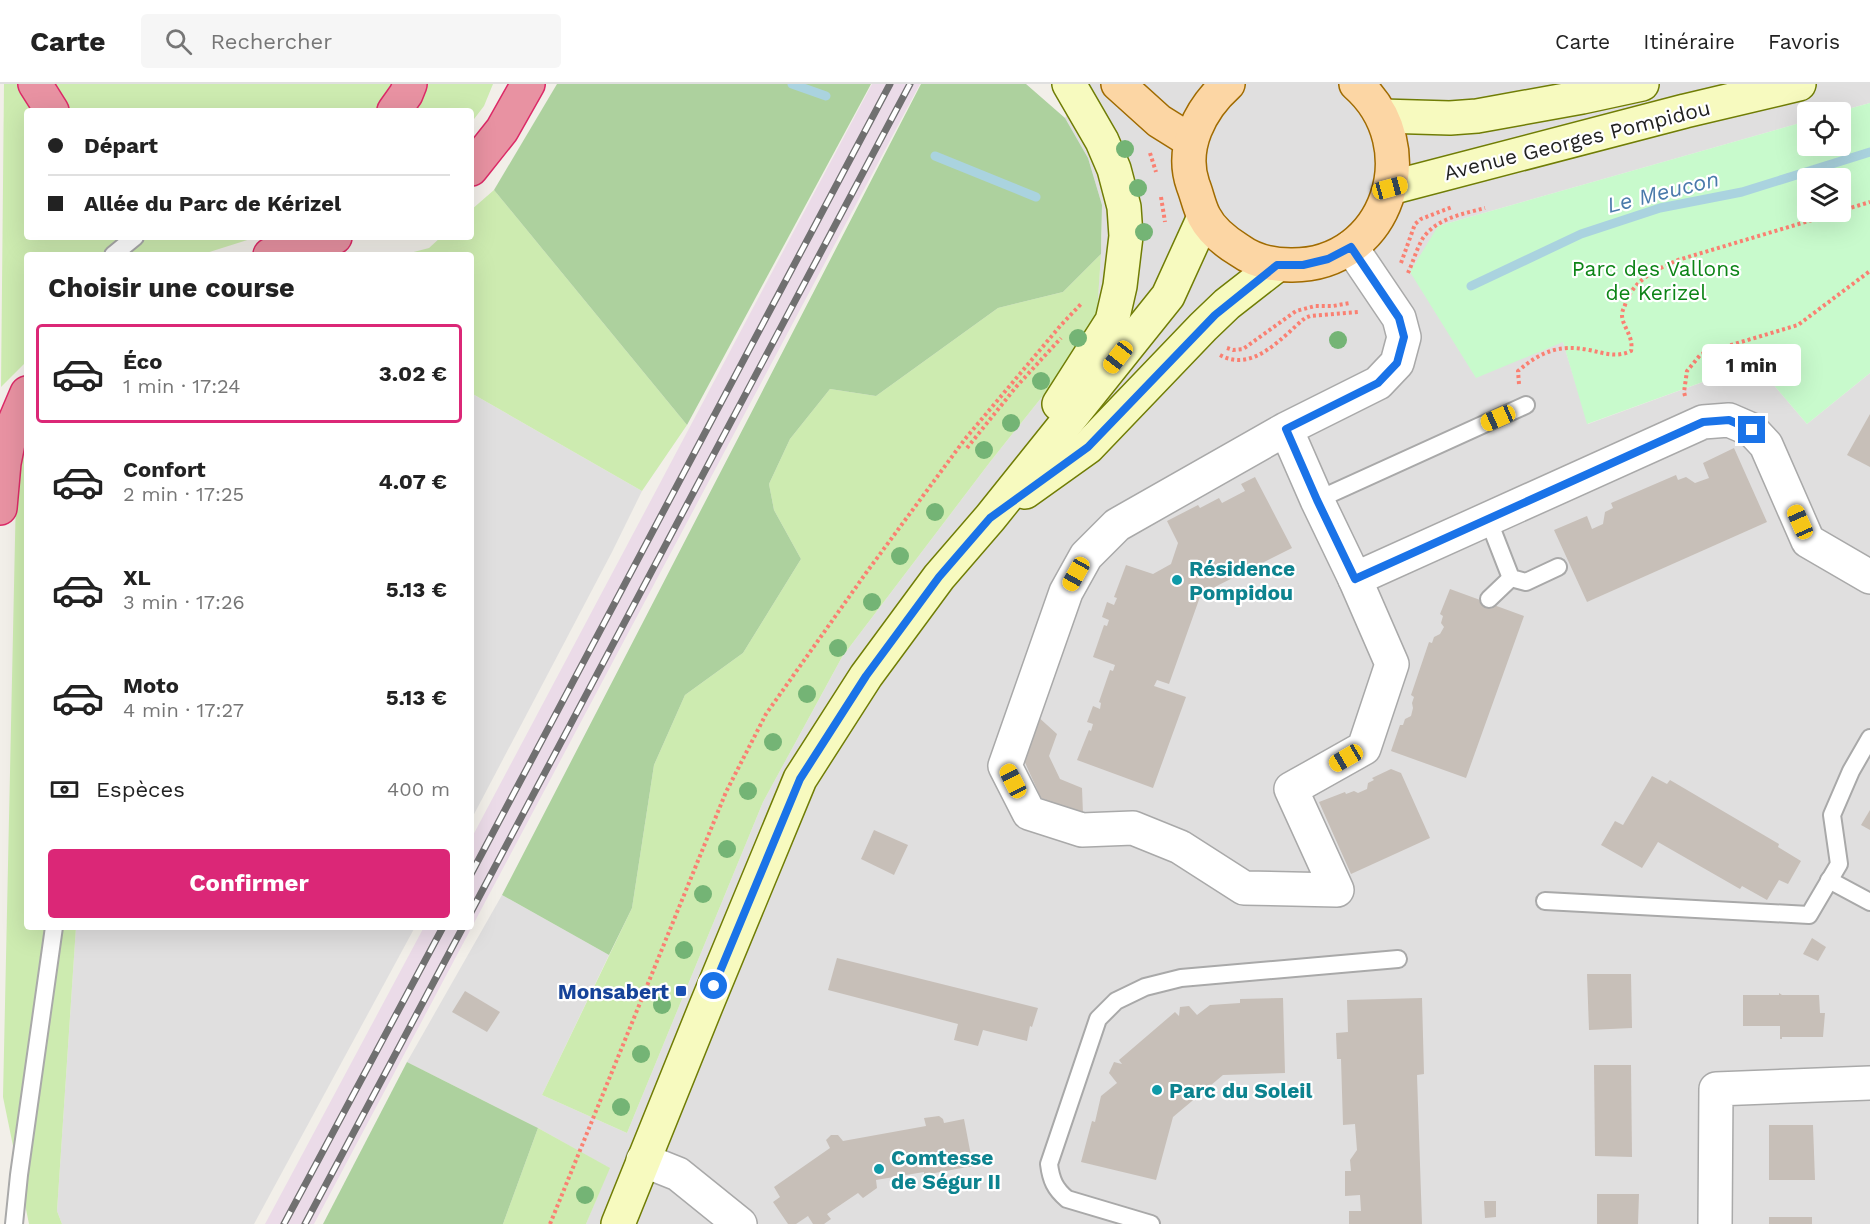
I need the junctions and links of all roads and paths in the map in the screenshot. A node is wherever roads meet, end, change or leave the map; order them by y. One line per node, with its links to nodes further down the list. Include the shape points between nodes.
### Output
1 (35, 84): 11 (highway)
2 (410, 84): 12 (highway)
3 (528, 84): 15 (highway, via 502,130)
4 (1069, 84): 43 (main road, via 1102,141 1124,207 1126,236 1116,304 1107,331 1084,362)
5 (1118, 84): 14 (main road, via 1159,121)
6 (1142, 84): 14 (main road)
7 (1228, 84): 14 (main road, via 1200,117)
8 (1356, 84): 13 (main road)
9 (1642, 84): 13 (main road, Avenue Georges Pompidou, via 1478,116)
10 (1799, 84): 16 (main road, Avenue Georges Pompidou)
11 (50, 108)
12 (396, 108)
13 (1382, 116): 16 (main road, via 1391,139)
14 (1191, 141): 21 (main road, via 1188,171)
15 (474, 166)
16 (1390, 188): 25 (main road, via 1382,211)
17 (1870, 202): 20 (path)
18 (1459, 205): 29 (path, via 1415,224)
19 (1485, 208): 31 (path, via 1438,224 1422,240)
20 (1851, 208)
21 (1204, 217): 28 (main road, via 1223,240 1248,256); 43 (main road, via 1168,296)
22 (1804, 222): 36 (path, via 1678,260 1638,283 1622,315 1631,351 1611,355 1585,349 1555,349 1534,357)
23 (131, 240): 26 (lane)
24 (324, 240): 27 (highway)
25 (1351, 247): 28 (main road, via 1328,259 1303,265); 40 (street, via 1399,318 1404,337 1397,363 1378,383)
26 (117, 252)
27 (281, 252)
28 (1277, 265): 35 (main road, via 1227,304)
29 (1399, 269)
30 (1870, 271): 39 (path, via 1798,326 1701,354 1687,371 1684,392)
31 (1407, 276)
32 (1084, 302): 59 (path, via 965,439 766,714 726,792)
33 (1357, 302): 35 (path, via 1296,311 1243,349 1227,348)
34 (1364, 312): 35 (path, via 1305,318 1254,359 1235,362)
35 (1208, 340): 43 (main road, via 1088,447)
36 (1518, 371)
37 (24, 400): 42 (highway, via 10,434)
38 (1526, 405): 41 (lane)
39 (1696, 425): 44 (street); 46 (street, via 1729,420 1752,430 1766,445 1808,541)
40 (1286, 429): 41 (street); 48 (street, via 1117,525 1086,556 1066,592 1005,766 1029,813 1082,830 1133,828 1180,848 1244,888 1337,890 1291,789 1364,748 1392,664)
41 (1317, 500): 48 (street)
42 (0, 508)
43 (990, 518): 57 (main road, via 939,577 866,676 800,779)
44 (1488, 519): 47 (lane); 48 (street)
45 (1558, 567): 47 (lane, via 1526,582)
46 (1870, 577)
47 (1511, 578): 49 (lane)
48 (1355, 579)
49 (1489, 599)
50 (1870, 738): 51 (lane, via 1832,815 1839,864)
51 (1829, 880): 52 (lane, via 1809,915); 53 (lane)
52 (1545, 900)
53 (1870, 902)
54 (54, 930): 58 (lane)
55 (1398, 959): 62 (lane, via 1181,978 1145,987 1116,1000 1098,1019 1049,1164 1051,1179 1066,1200)
56 (1870, 1083): 63 (street, via 1716,1089)
57 (643, 1160): 60 (main road); 61 (street, via 678,1174)
58 (14, 1224)
59 (550, 1224)
60 (618, 1224)
61 (740, 1224)
62 (1150, 1224)
63 (1715, 1224)

